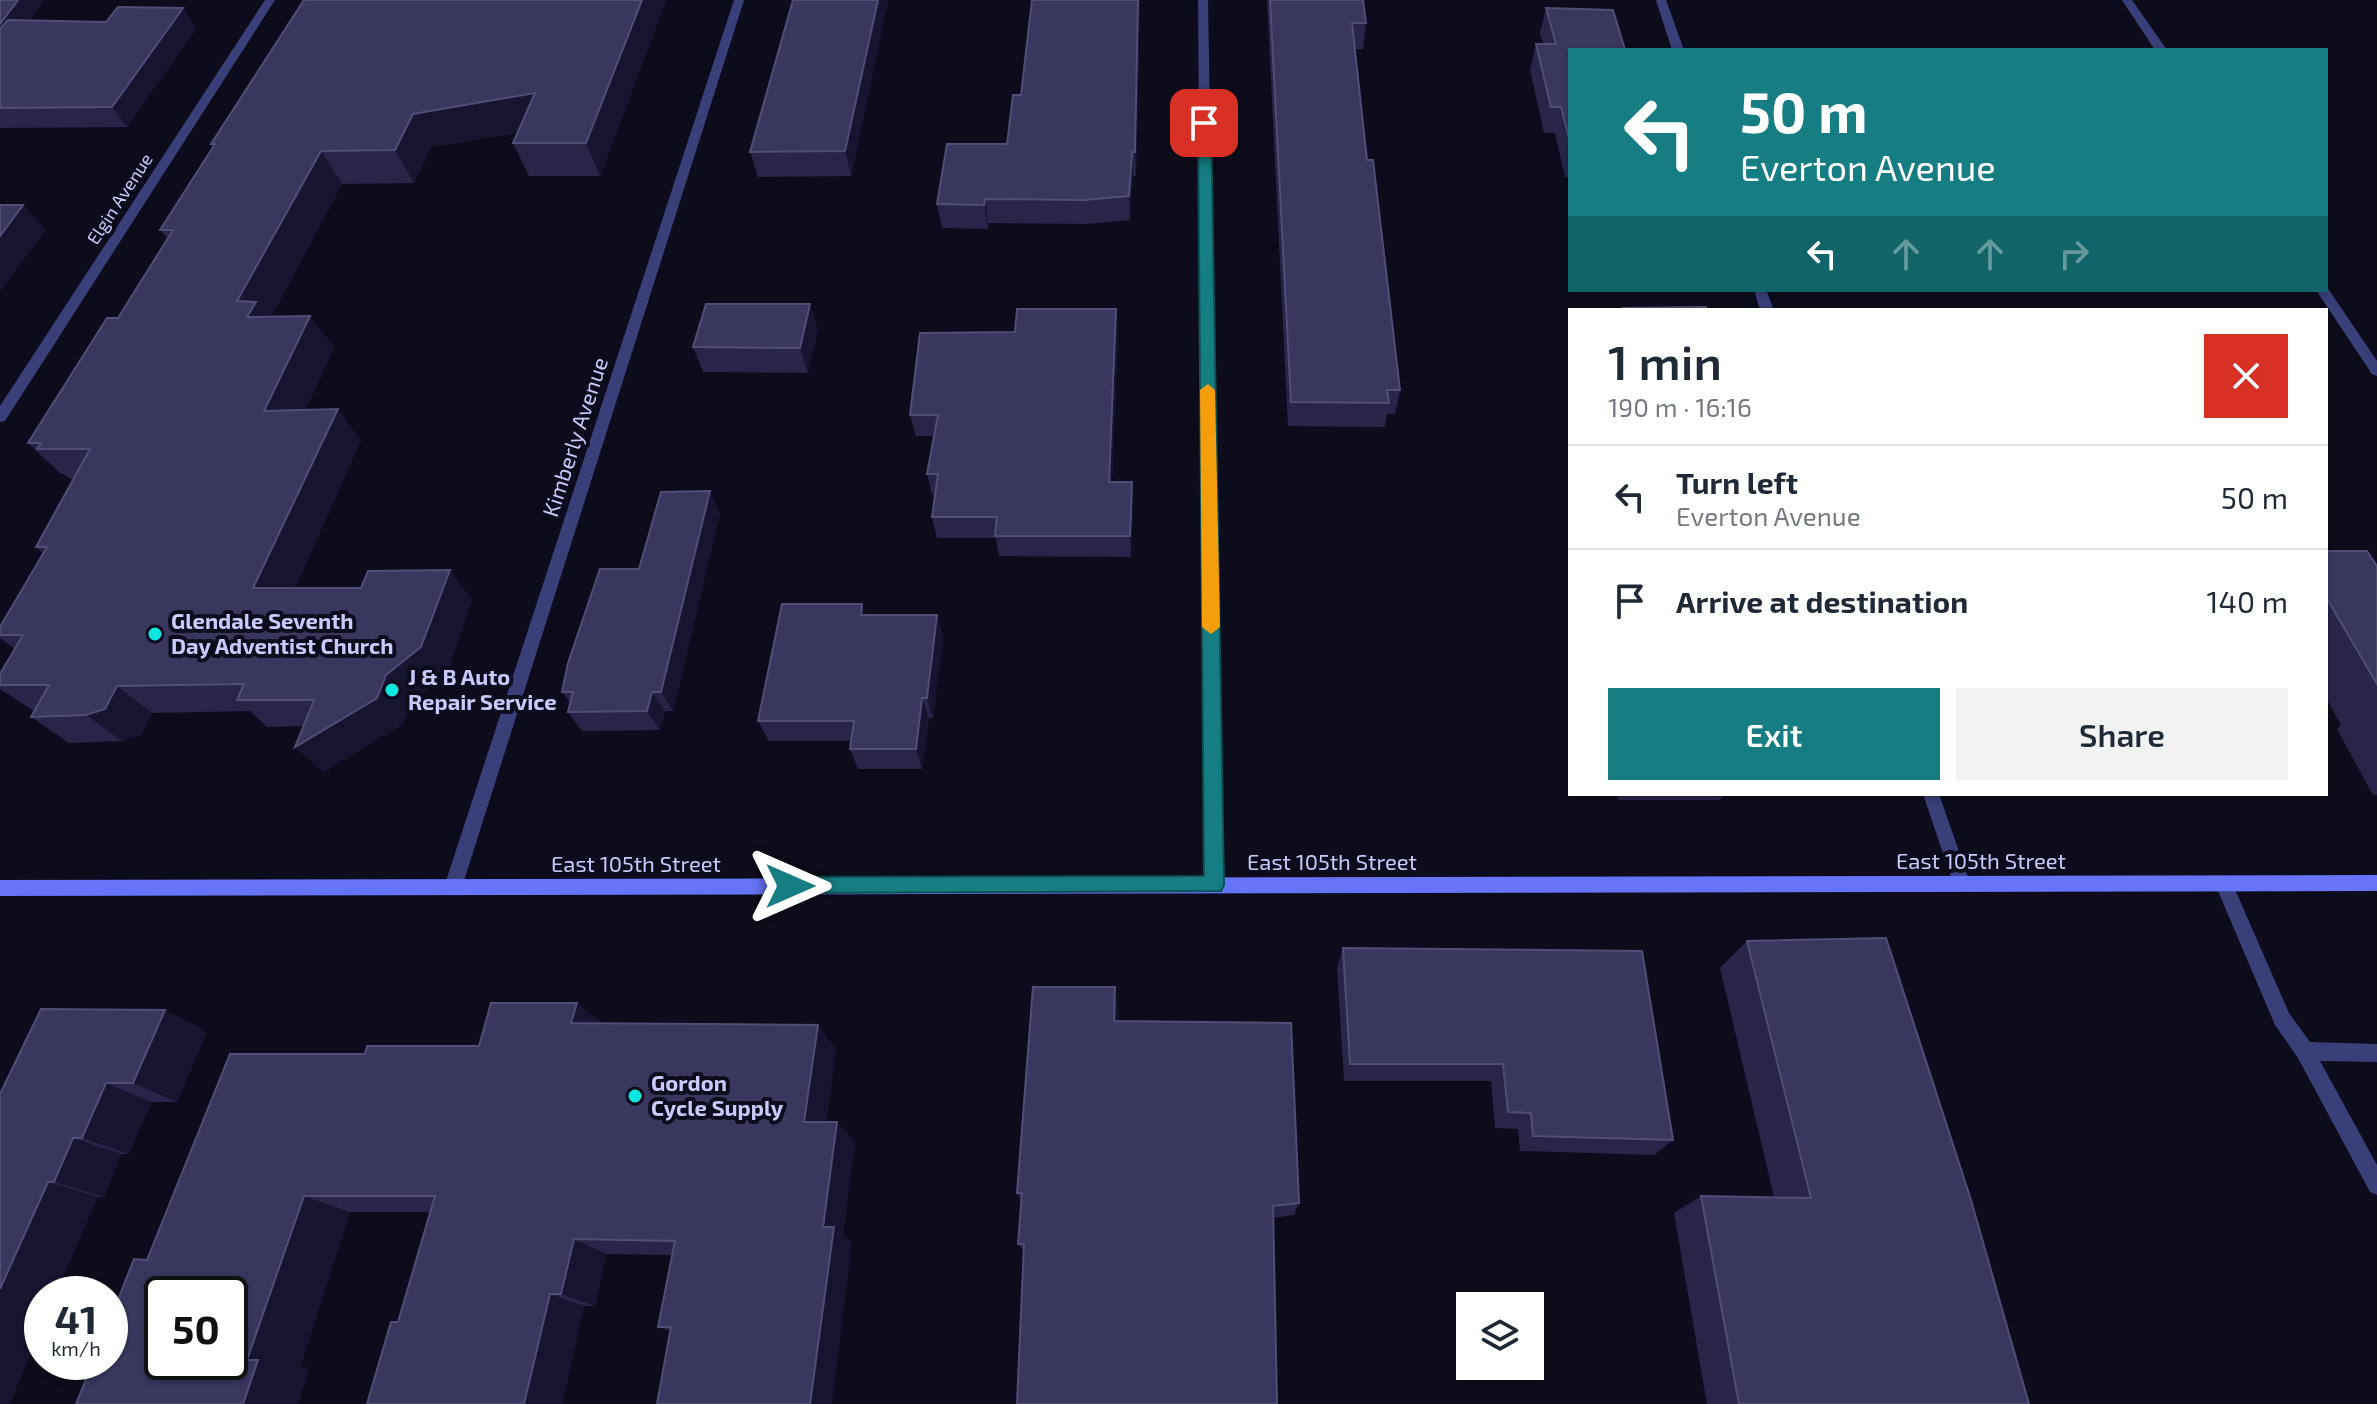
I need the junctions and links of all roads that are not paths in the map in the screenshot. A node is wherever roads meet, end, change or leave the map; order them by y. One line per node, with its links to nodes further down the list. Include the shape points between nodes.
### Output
1 (270, 0): 10 (street, Elgin Avenue)
2 (739, 0): 16 (street, Kimberly Avenue)
3 (1203, 0): 15 (street)
4 (1661, 0): 6 (street)
5 (2127, 0): 7 (street)
6 (1677, 48)
7 (2160, 48)
8 (2323, 292): 9 (street)
9 (2377, 371)
10 (0, 417)
11 (1932, 796): 12 (street)
12 (1961, 883): 14 (main road, East 105th Street); 15 (main road, East 105th Street)
13 (2377, 883): 14 (main road, East 105th Street)
14 (2224, 884): 18 (street, via 2282,1019)
15 (1214, 885): 16 (main road, East 105th Street)
16 (453, 887): 17 (main road, East 105th Street)
17 (0, 888)
18 (2305, 1051): 19 (street); 20 (street)
19 (2377, 1053)
20 (2377, 1185)

